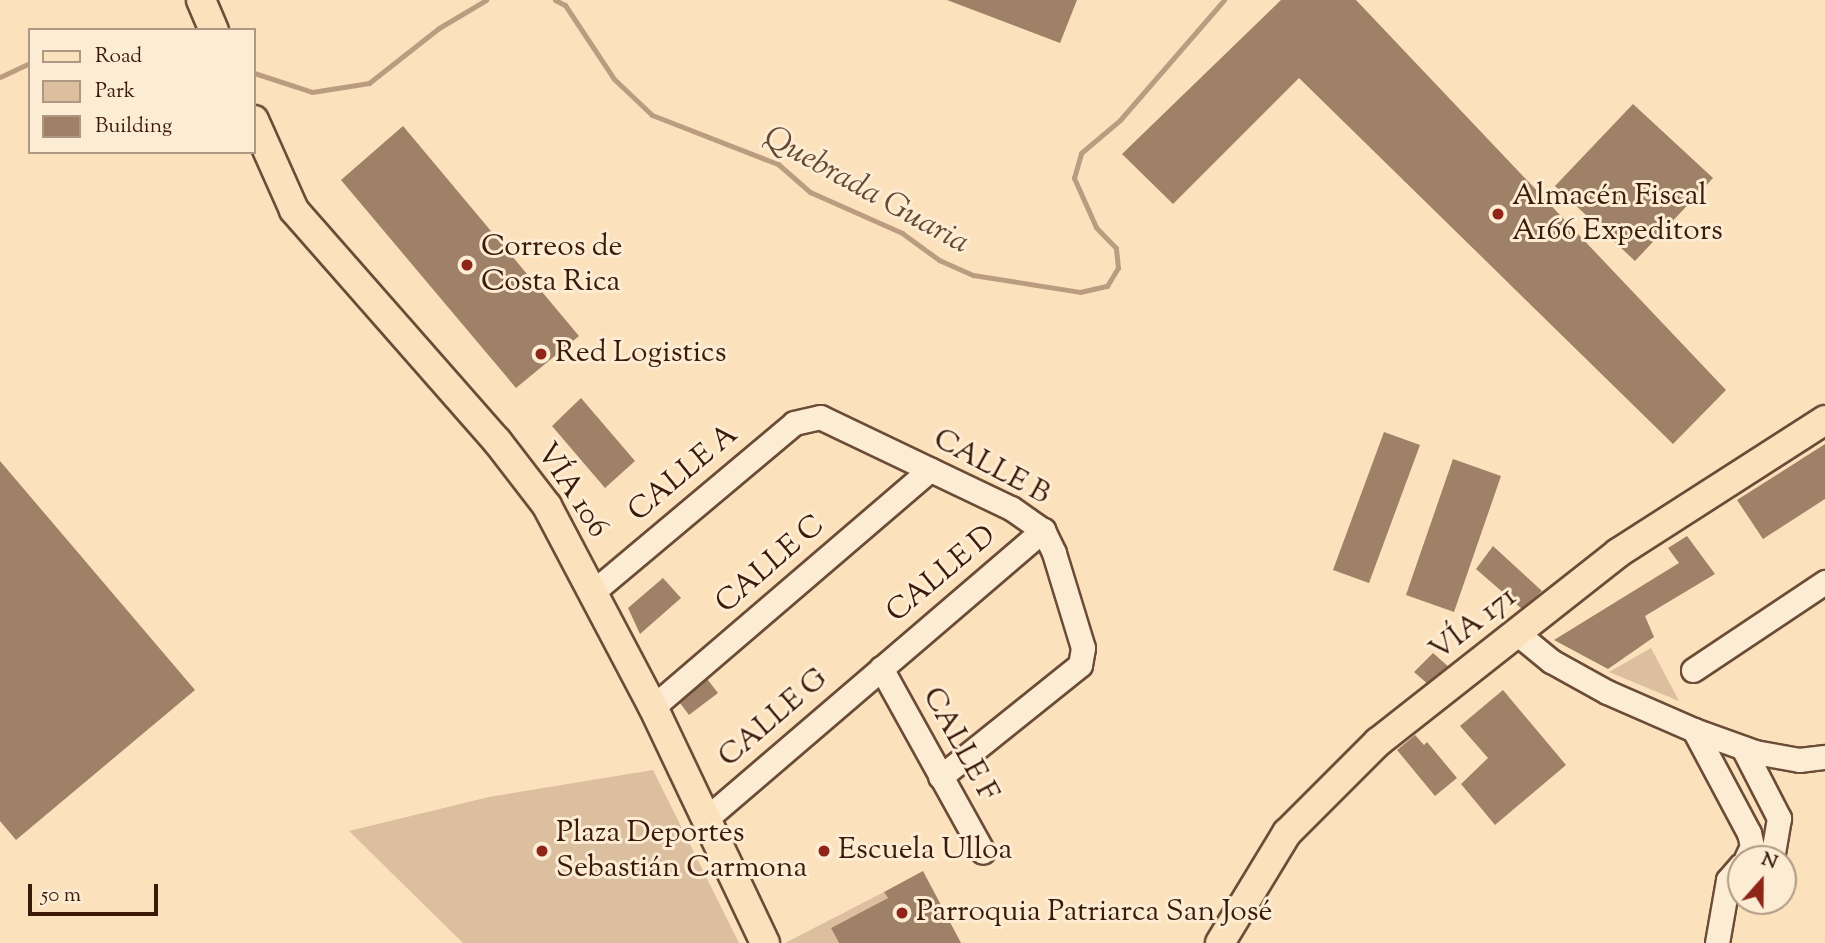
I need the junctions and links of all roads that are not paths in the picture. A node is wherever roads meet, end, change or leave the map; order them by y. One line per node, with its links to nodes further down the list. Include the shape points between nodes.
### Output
1 (201, 0): 2 (main road)
2 (213, 28)
3 (256, 124): 9 (main road, VÍA 106, via 294,210 497,441 547,506)
4 (820, 417): 6 (street, CALLE B); 9 (street, CALLE A, via 794,423)
5 (1825, 419): 10 (main road, VÍA 171, via 1618,553)
6 (930, 470): 7 (street, CALLE B, via 1012,508); 13 (street, CALLE C)
7 (1043, 530): 11 (street, CALLE D); 17 (street, CALLE B, via 1083,649 1080,665)
8 (1825, 582): 12 (street)
9 (594, 591): 13 (main road, VÍA 106)
10 (1518, 634): 14 (street, via 1551,661 1607,692); 25 (main road, VÍA 171, via 1378,743 1319,797 1287,833)
11 (881, 668): 17 (street, CALLE F); 18 (street, CALLE G)
12 (1693, 670)
13 (653, 707): 18 (main road, VÍA 106)
14 (1694, 730): 15 (street); 19 (street)
15 (1744, 748): 16 (street, via 1799,760); 20 (street, via 1779,818)
16 (1825, 757)
17 (940, 777): 21 (street, CALLE F)
18 (707, 818): 24 (main road, VÍA 106)
19 (1752, 845)
20 (1774, 845)
21 (983, 852)
22 (1727, 887): 26 (street)
23 (1732, 915): 26 (street)
24 (765, 943)
25 (1220, 943)
26 (1719, 943)

